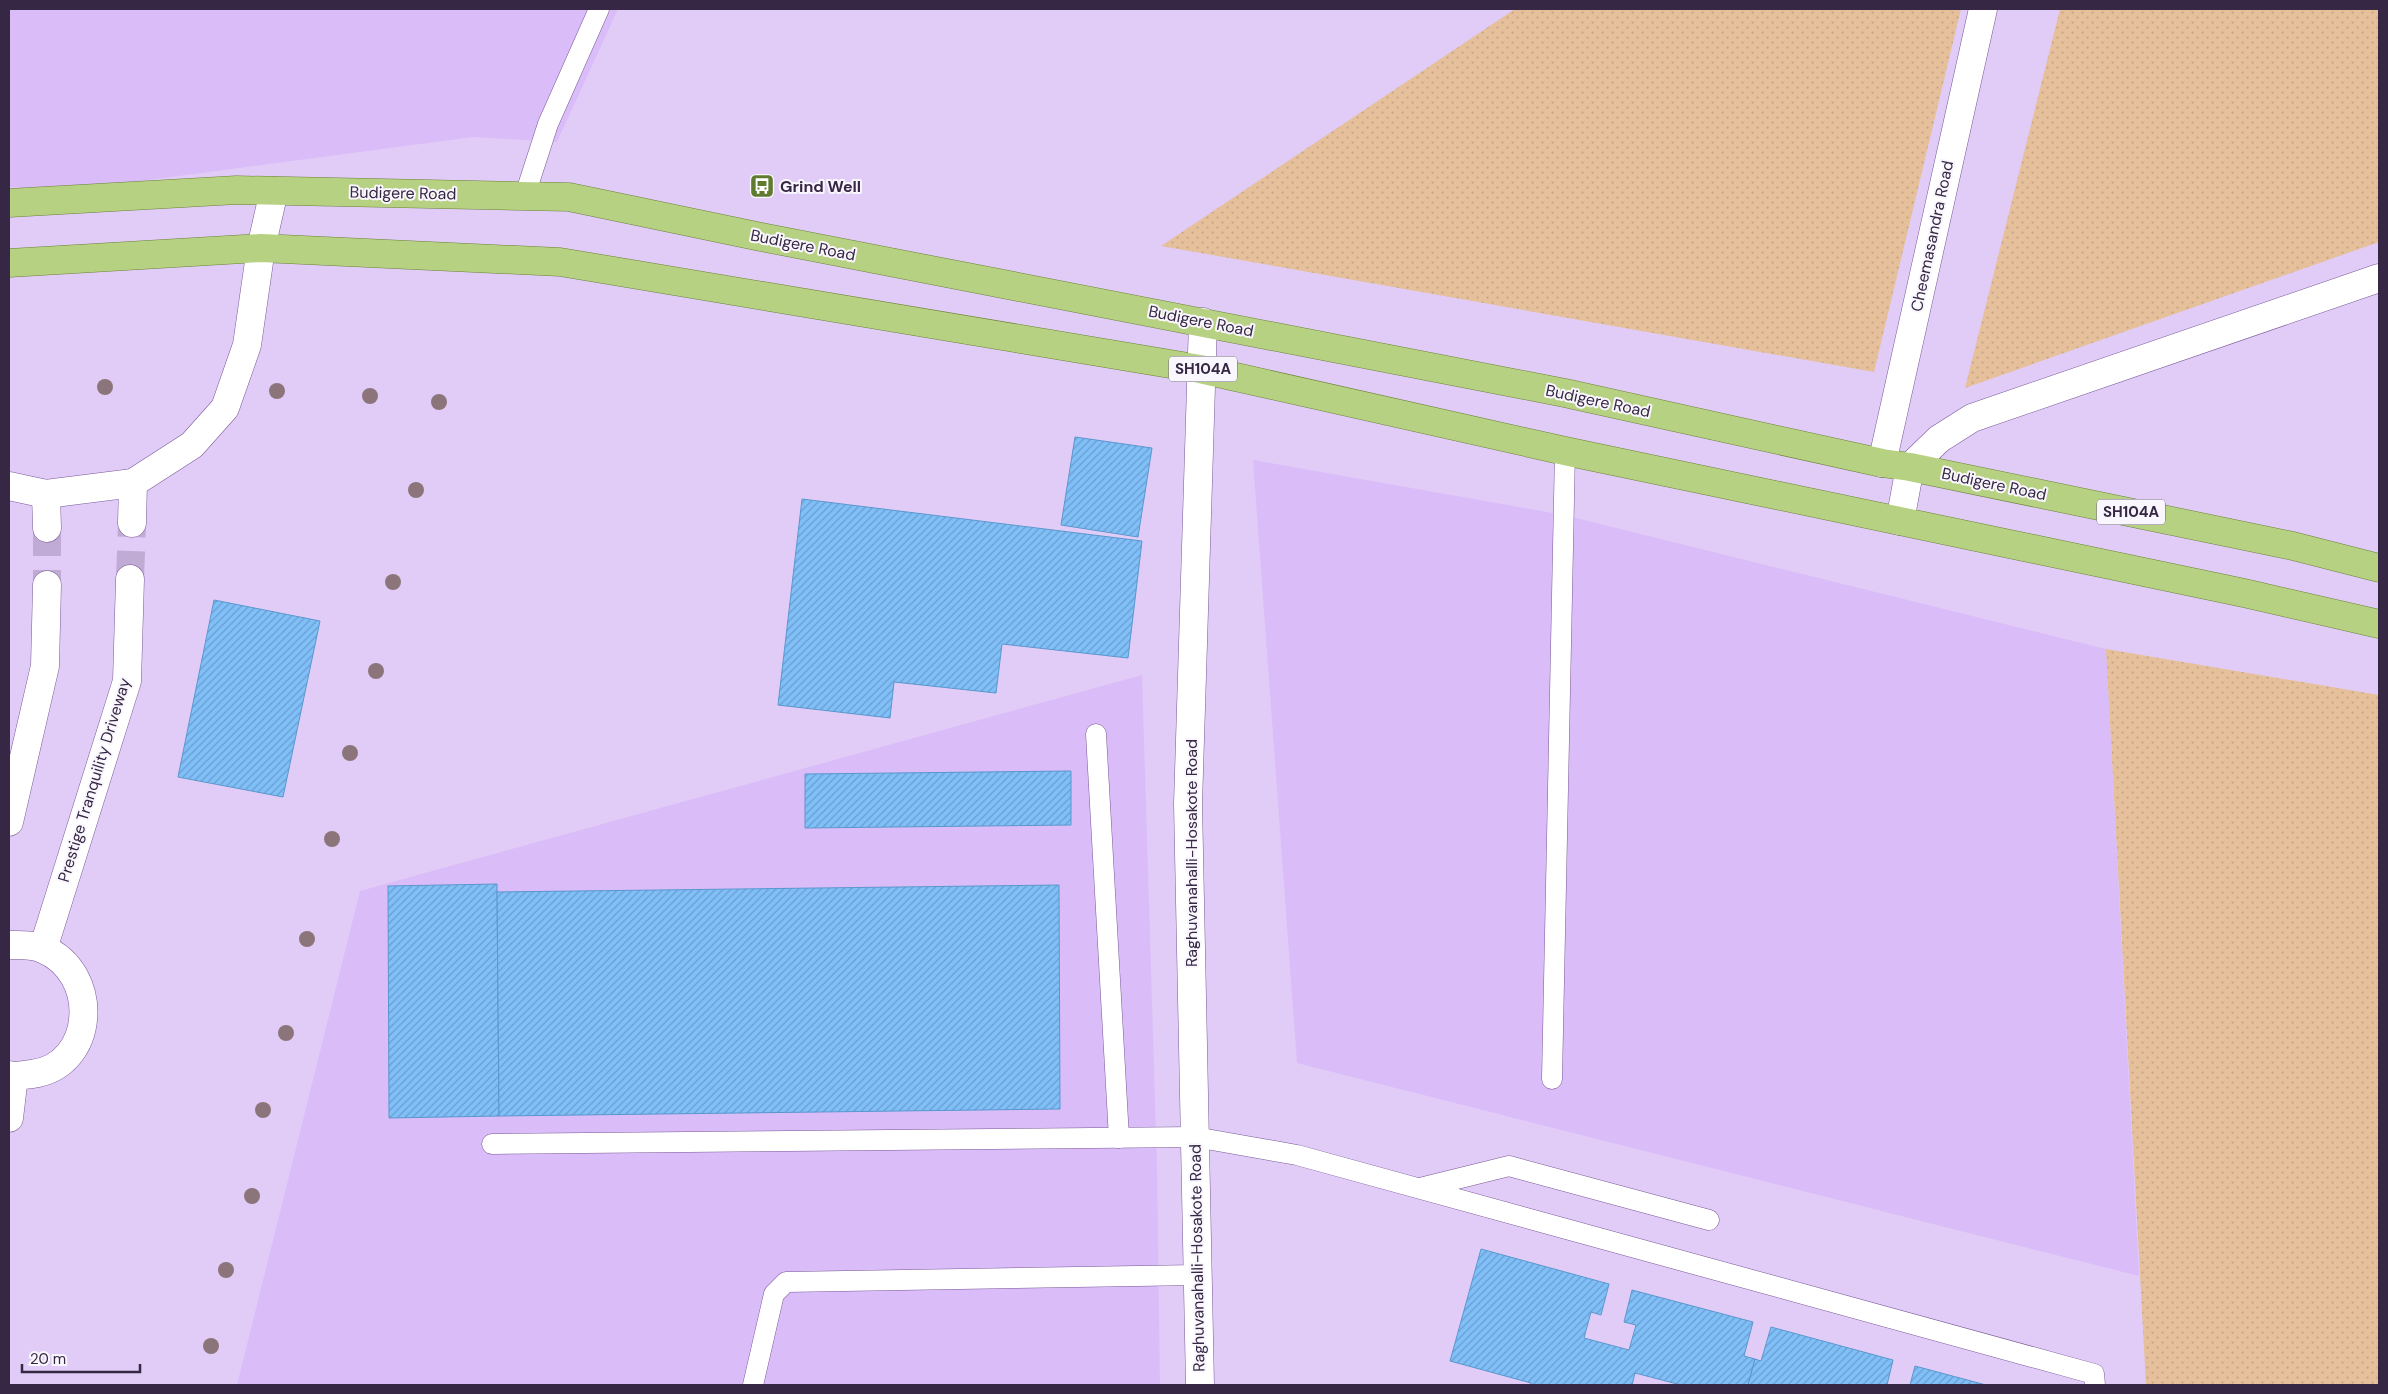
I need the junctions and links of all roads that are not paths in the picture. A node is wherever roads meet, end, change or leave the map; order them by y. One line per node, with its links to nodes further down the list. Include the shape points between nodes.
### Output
1 (598, 9): 4 (lane, via 548,124)
2 (1983, 9): 12 (street, Cheemasandra Road)
3 (274, 191): 4 (main road, Budigere Road / SH104A); 5 (main road, Budigere Road / SH104A, via 237,190); 6 (street)
4 (525, 195): 9 (main road, Budigere Road / SH104A, via 569,197)
5 (9, 203)
6 (261, 248): 7 (main road, SH104A); 10 (main road, SH104A, via 560,262); 14 (street, via 247,345 225,408 192,445)
7 (9, 263)
8 (2379, 278): 13 (street, via 1972,418 1939,439)
9 (1203, 322): 10 (street, Raghuvanahalli-Hosakote Road); 12 (main road, Budigere Road / SH104A, via 1565,393)
10 (1200, 369): 11 (main road, SH104A); 31 (street, Raghuvanahalli-Hosakote Road, via 1188,804)
11 (1565, 451): 17 (main road, SH104A); 29 (lane)
12 (1882, 463): 13 (main road, Budigere Road / SH104A)
13 (1910, 467): 17 (street); 20 (main road, Budigere Road / SH104A, via 2293,546)
14 (133, 483): 16 (street); 18 (street)
15 (9, 486): 16 (street)
16 (46, 494): 19 (street)
17 (1900, 521): 23 (main road, SH104A)
18 (132, 523)
19 (47, 528)
20 (2379, 568)
21 (130, 579): 27 (street, Prestige Tranquility Driveway, via 126,681)
22 (47, 584): 25 (street, via 45,666)
23 (2379, 624)
24 (1096, 734): 32 (lane)
25 (9, 822)
26 (9, 945): 27 (street)
27 (43, 949): 28 (street, via 65,963 80,985 85,1011 80,1037 64,1059 41,1073)
28 (12, 1076): 30 (street)
29 (1552, 1079)
30 (9, 1118)
31 (1195, 1137): 32 (lane); 34 (lane, via 1297,1156); 36 (street, Raghuvanahalli-Hosakote Road)
32 (1119, 1138): 33 (lane)
33 (492, 1144)
34 (1418, 1188): 35 (lane, via 1509,1166); 39 (lane, via 2094,1374)
35 (1709, 1220)
36 (1198, 1275): 37 (lane, via 786,1282 774,1294); 38 (street, Raghuvanahalli-Hosakote Road)
37 (753, 1385)
38 (1200, 1385)
39 (2095, 1385)

